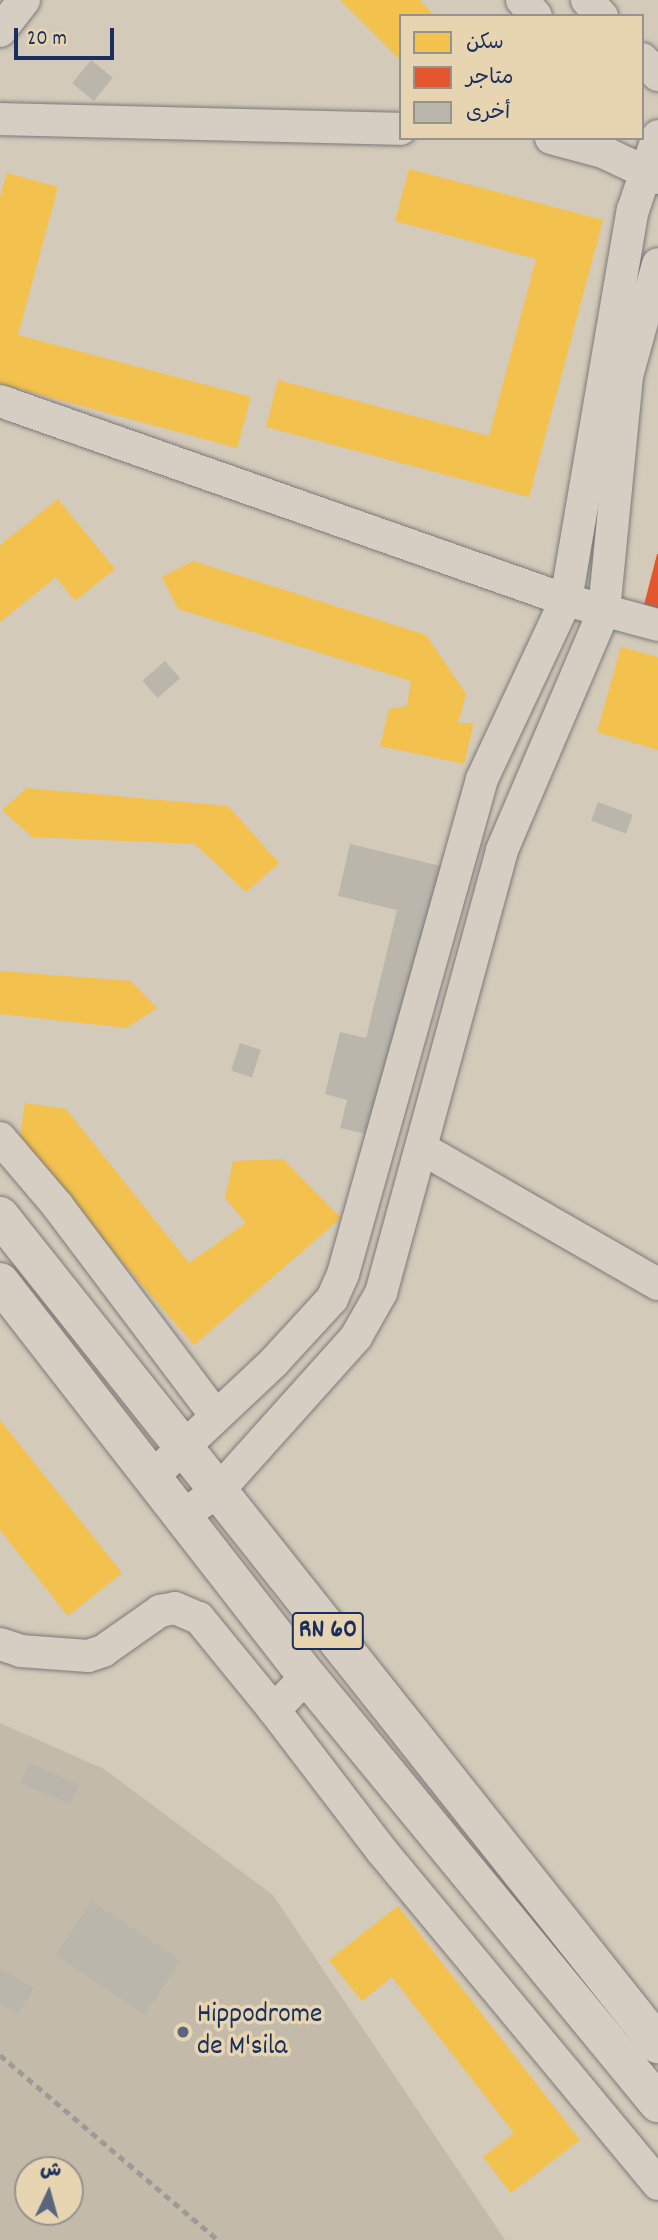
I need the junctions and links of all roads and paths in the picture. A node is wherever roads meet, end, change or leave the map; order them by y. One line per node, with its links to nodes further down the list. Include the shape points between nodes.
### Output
1 (24, 0): 6 (street)
2 (522, 0): 4 (street)
3 (587, 0): 5 (street)
4 (534, 14)
5 (600, 14)
6 (0, 31)
7 (644, 61): 8 (street)
8 (658, 75)
9 (0, 119): 11 (street)
10 (644, 123): 12 (street)
11 (399, 129)
12 (658, 134): 14 (street)
13 (558, 140): 14 (street, via 603,152)
14 (651, 174): 17 (street, via 632,210)
15 (658, 264): 18 (street, via 626,376)
16 (0, 401): 17 (street)
17 (566, 600): 18 (street); 26 (street, via 482,779 343,1274 332,1299)
18 (604, 611): 19 (street); 21 (street, via 502,850)
19 (658, 625)
20 (0, 1138): 26 (street, via 57,1205)
21 (422, 1149): 25 (street); 29 (street, via 382,1293 356,1337)
22 (0, 1216): 23 (main road, RN 60)
23 (12, 1256): 27 (main road, RN 60)
24 (0, 1282): 28 (main road, RN 60)
25 (658, 1284)
26 (216, 1416): 27 (street)
27 (186, 1445): 28 (street); 29 (main road, RN 60)
28 (152, 1477): 30 (main road, RN 60)
29 (218, 1491): 30 (street); 34 (main road, RN 60)
30 (181, 1517): 32 (main road, RN 60)
31 (0, 1644): 33 (street, via 21,1651 88,1656 103,1651 160,1611 191,1611)
32 (307, 1676): 33 (street); 36 (main road, RN 60)
33 (274, 1710): 37 (street, via 381,1850)
34 (658, 2044)
35 (0, 2056): 38 (path)
36 (658, 2103)
37 (658, 2184)
38 (218, 2240)

